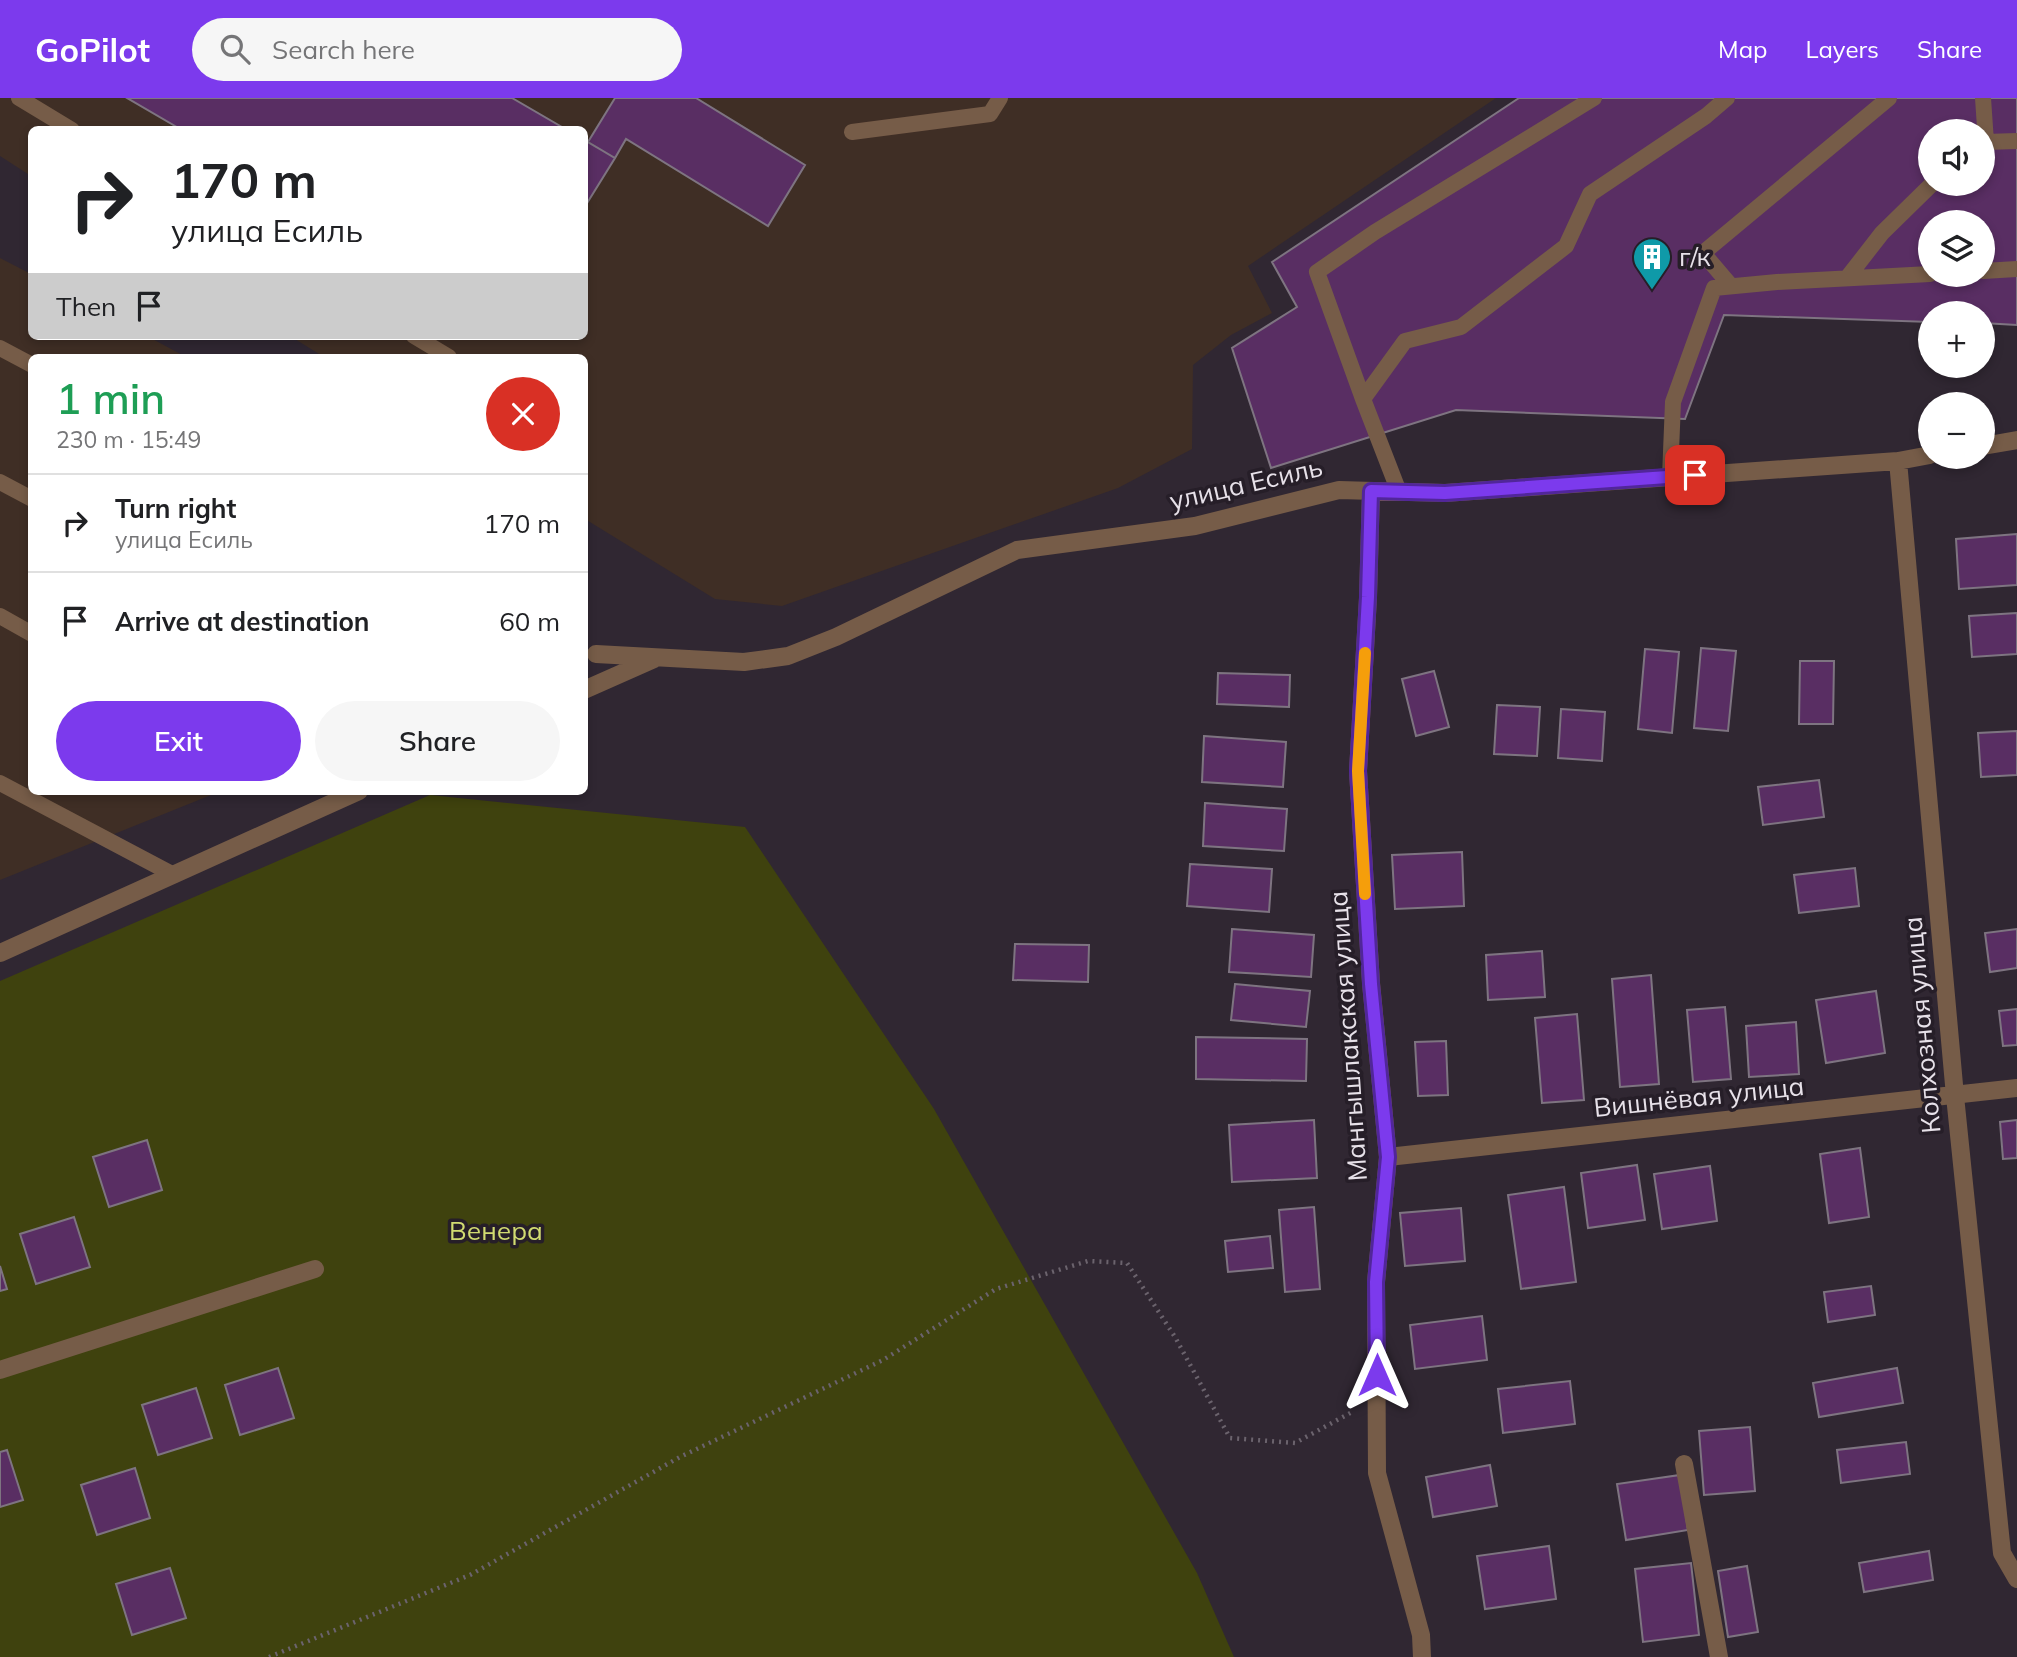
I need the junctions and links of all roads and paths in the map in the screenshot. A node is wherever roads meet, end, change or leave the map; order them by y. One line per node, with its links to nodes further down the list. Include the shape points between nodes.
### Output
1 (19, 98): 8 (lane)
2 (1000, 98): 9 (lane, via 990,114)
3 (1594, 98): 22 (lane, via 1317,272)
4 (1727, 98): 22 (lane, via 1590,194 1566,246 1461,327 1405,341)
5 (1889, 98): 17 (lane, via 1703,253)
6 (1983, 98): 7 (lane)
7 (1983, 119)
8 (65, 126)
9 (852, 132)
10 (2017, 141): 11 (lane)
11 (1995, 143)
12 (1920, 196): 16 (lane, via 1882,233)
13 (2017, 270): 14 (lane)
14 (1995, 271)
15 (1918, 275): 16 (lane)
16 (1847, 278): 17 (lane)
17 (1731, 286): 27 (lane, via 1714,288 1673,402)
18 (421, 340): 20 (lane)
19 (0, 348): 21 (lane)
20 (444, 354)
21 (28, 363)
22 (1363, 399): 30 (lane)
23 (2017, 440): 24 (street)
24 (1995, 444)
25 (1918, 457): 26 (street, улица Есиль)
26 (1898, 461): 27 (street, улица Есиль); 42 (street, Колхозная улица)
27 (1670, 477): 30 (street, улица Есиль, via 1445,493)
28 (0, 482): 31 (lane)
29 (1371, 491): 30 (street, улица Есиль); 35 (street, улица Есиль, via 1339,490 1195,526 1017,550 788,656 744,662); 43 (street, Мангышлакская улица, via 1358,771 1371,984)
30 (1399, 492)
31 (28, 497)
32 (0, 616): 33 (lane)
33 (28, 632)
34 (590, 653): 35 (street, улица Есиль)
35 (658, 657): 36 (street)
36 (588, 688)
37 (0, 783): 39 (lane)
38 (350, 795): 39 (street)
39 (174, 875): 40 (street)
40 (0, 953)
41 (2017, 1088): 42 (street, Вишнёвая улица)
42 (1955, 1096): 43 (street, Вишнёвая улица); 48 (street, Колхозная улица, via 2002,1553)
43 (1388, 1157): 46 (street, Мангышлакская улица, via 1376,1282)
44 (316, 1269): 45 (street)
45 (0, 1370)
46 (1377, 1398): 49 (path, via 1295,1443 1230,1438 1175,1337 1127,1263 1088,1261 996,1289 883,1360 680,1457 470,1574); 50 (street, Мангышлакская улица, via 1377,1473)
47 (1684, 1464): 51 (street)
48 (2017, 1579)
49 (269, 1657)
50 (1423, 1657)
51 (1719, 1657)

